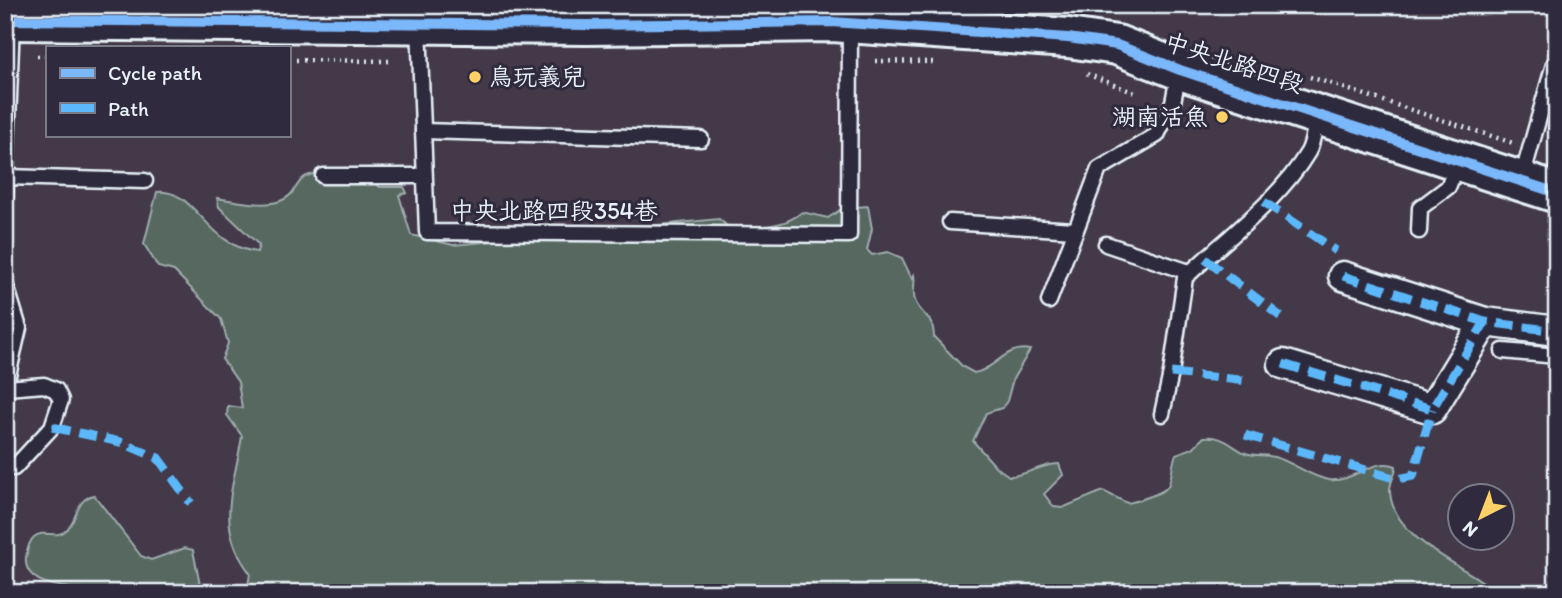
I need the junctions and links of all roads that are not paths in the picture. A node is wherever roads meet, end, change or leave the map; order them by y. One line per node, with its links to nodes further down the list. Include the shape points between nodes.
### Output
1 (8, 20): 2 (street, 中央北路四段); 13 (lane)
2 (419, 23): 3 (street, 中央北路四段); 7 (lane, 中央北路四段354巷)
3 (850, 23): 5 (street, 中央北路四段, via 1068,38 1117,45); 12 (lane, 中央北路四段354巷, via 849,235 427,232)
4 (1557, 65): 10 (lane)
5 (1180, 69): 6 (street, 中央北路四段); 18 (lane, via 1173,102 1157,135 1099,169)
6 (1313, 95): 9 (street, 中央北路四段); 21 (lane, via 1309,150 1286,182 1221,248 1189,274)
7 (423, 131): 8 (lane); 12 (lane, 中央北路四段354巷)
8 (701, 139)
9 (1458, 163): 10 (street, 中央北路四段); 19 (lane, via 1448,187 1420,208)
10 (1526, 165): 15 (street, 中央北路四段)
11 (323, 176): 12 (lane)
12 (424, 176)
13 (6, 177): 14 (lane); 16 (lane)
14 (145, 181)
15 (1557, 193)
16 (5, 196)
17 (950, 222): 18 (lane)
18 (1074, 230): 24 (lane)
19 (1419, 231)
20 (1106, 244): 21 (lane)
21 (1186, 271): 31 (lane)
22 (1343, 276): 25 (street)
23 (5, 282): 30 (lane, via 19,328)
24 (1049, 301)
25 (1485, 322): 26 (street); 29 (street, via 1432,409)
26 (1557, 331)
27 (1503, 351): 28 (lane)
28 (1557, 356)
29 (1283, 364)
30 (6, 388): 32 (lane, via 44,385 56,390 61,400 52,428)
31 (1162, 414)
32 (14, 468)

